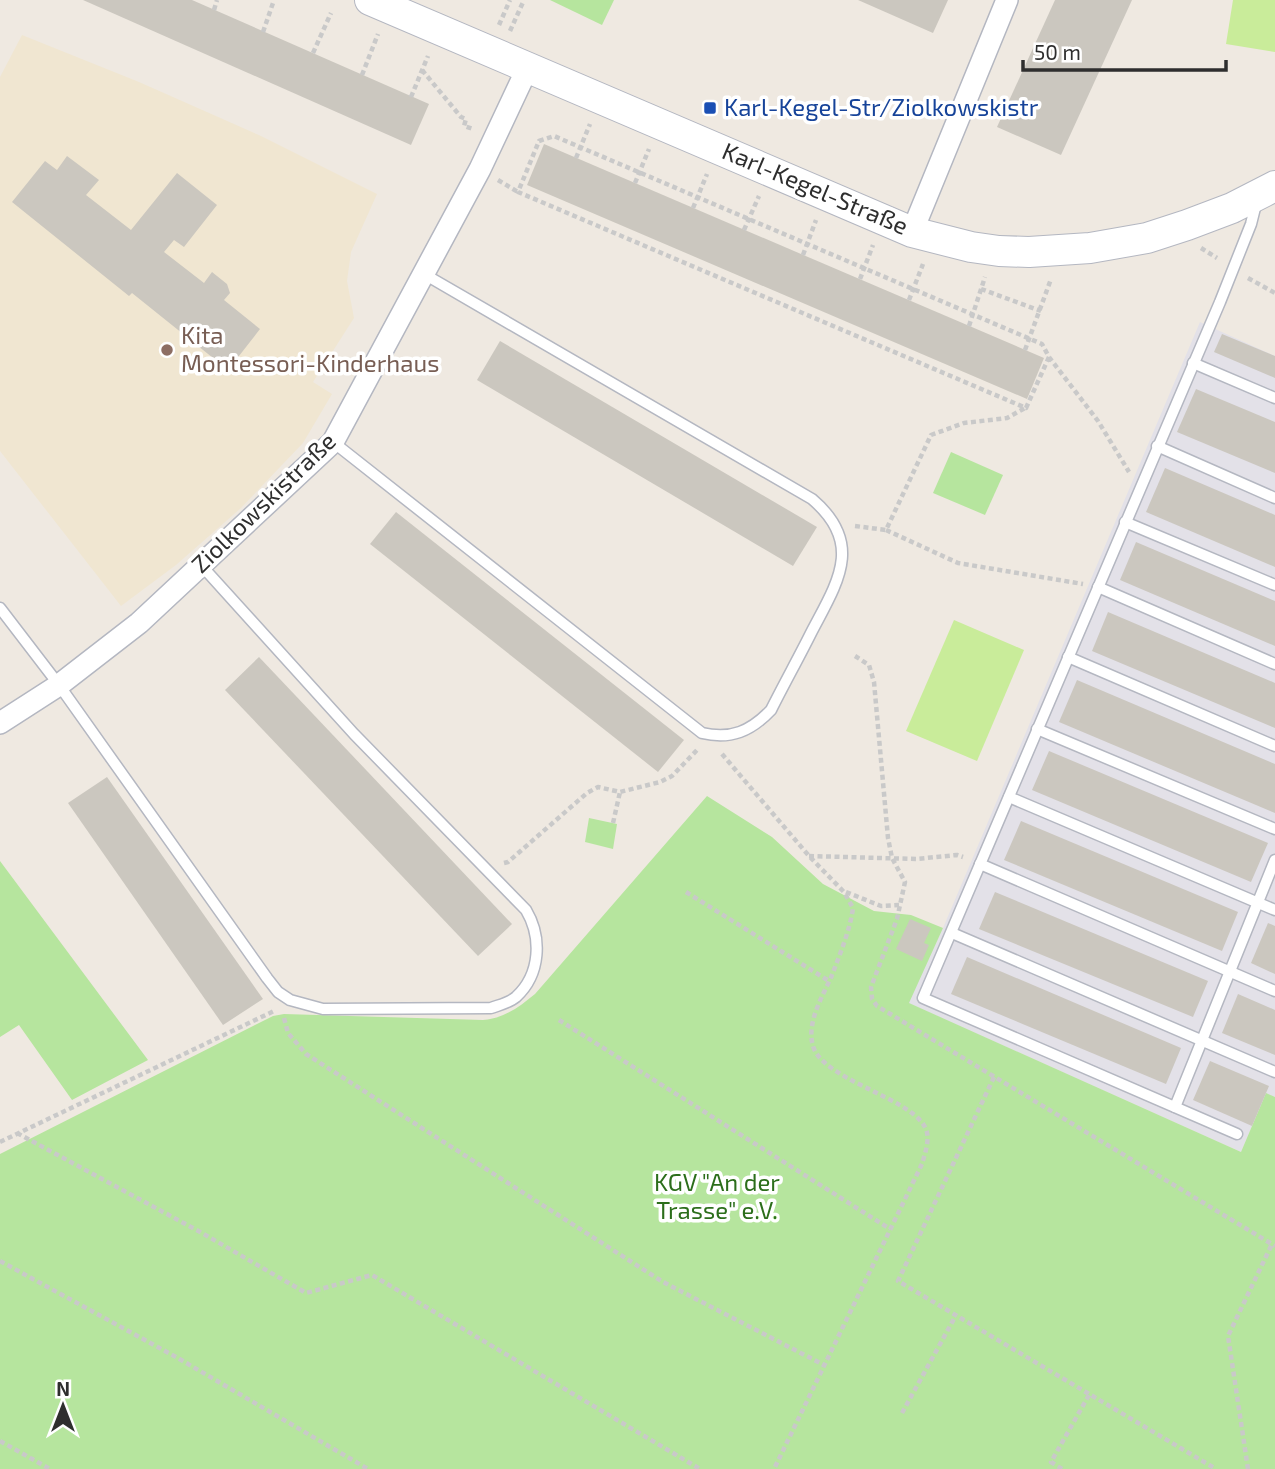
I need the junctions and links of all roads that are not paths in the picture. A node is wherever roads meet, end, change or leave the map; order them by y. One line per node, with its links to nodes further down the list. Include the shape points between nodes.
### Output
1 (370, 0): 3 (street, Karl-Kegel-Straße)
2 (1007, 0): 5 (street)
3 (528, 67): 5 (street, Karl-Kegel-Straße); 6 (street, Ziolkowskistraße)
4 (1267, 190): 5 (street, Karl-Kegel-Straße, via 1157,235 1090,248 999,251); 7 (lane)
5 (912, 232)
6 (424, 274): 9 (street, Ziolkowskistraße); 9 (lane, via 827,511 841,541 840,578 771,710 757,725 740,733 702,733)
7 (1193, 363): 8 (lane); 10 (lane)
8 (1275, 398)
9 (333, 442): 13 (street, Ziolkowskistraße)
10 (1157, 446): 11 (lane); 12 (lane)
11 (1275, 498)
12 (1125, 522): 14 (lane); 15 (lane)
13 (201, 565): 19 (street, Ziolkowskistraße, via 139,623); 19 (lane, via 354,734 526,910 538,952 516,997 491,1008 323,1009 278,992)
14 (1275, 584)
15 (1098, 587): 17 (lane); 18 (lane)
16 (0, 608): 19 (lane)
17 (1068, 657): 21 (lane); 22 (lane)
18 (1275, 664)
19 (59, 685): 20 (street, Ziolkowskistraße)
20 (0, 723)
21 (1037, 729): 23 (lane); 24 (lane)
22 (1275, 746)
23 (1009, 797): 26 (lane); 27 (lane)
24 (1275, 829)
25 (1275, 860): 27 (lane)
26 (980, 864): 29 (lane); 30 (lane)
27 (1257, 903): 28 (lane); 30 (lane)
28 (1275, 910)
29 (952, 933): 32 (lane); 34 (lane, via 923,998)
30 (1229, 972): 31 (lane); 32 (lane)
31 (1275, 991)
32 (1201, 1040): 33 (lane); 34 (lane)
33 (1275, 1072)
34 (1175, 1107): 35 (lane)
35 (1237, 1134)

